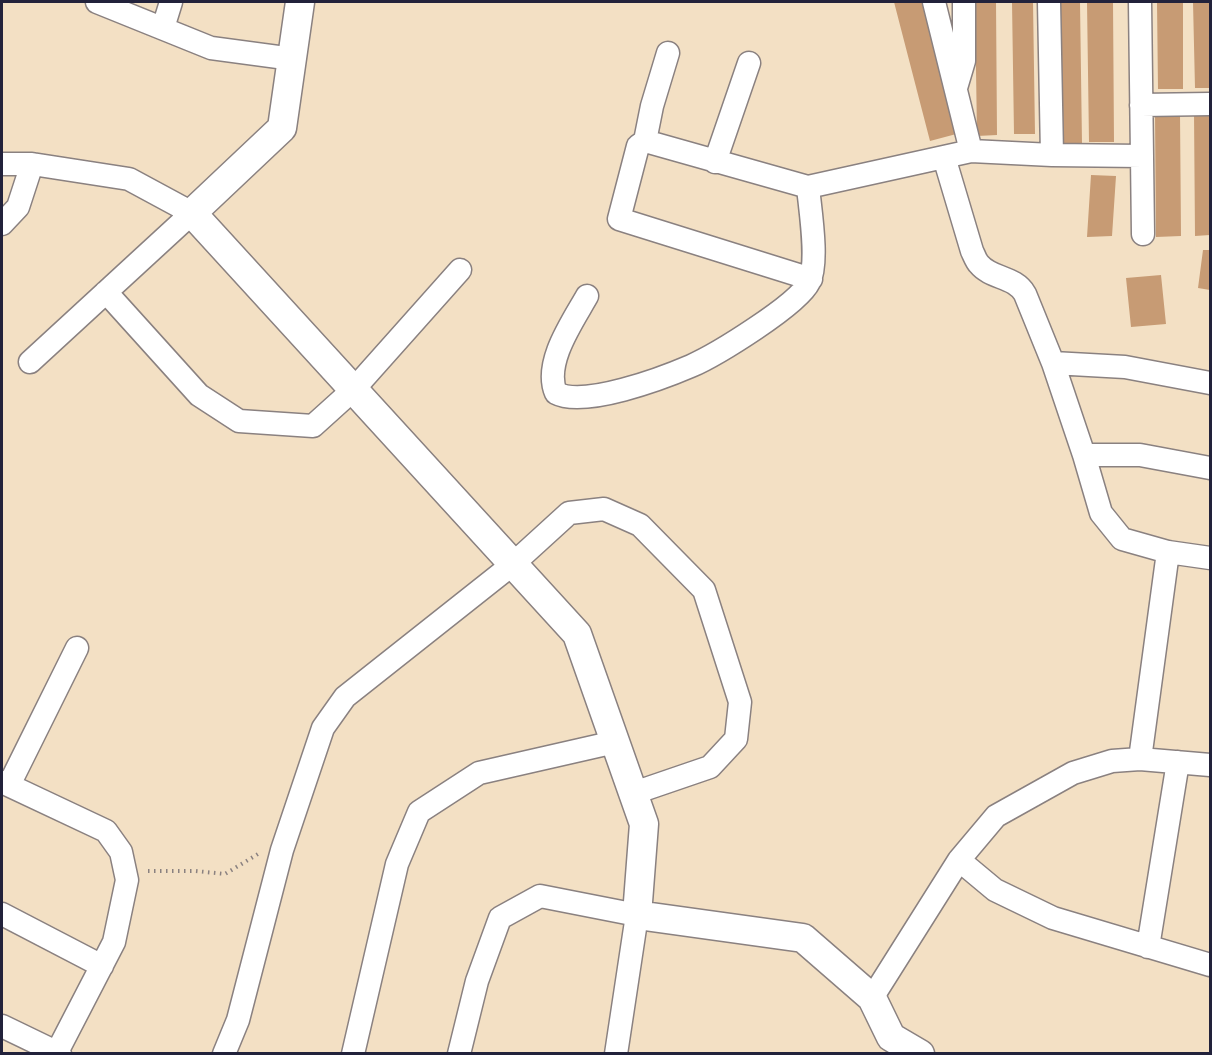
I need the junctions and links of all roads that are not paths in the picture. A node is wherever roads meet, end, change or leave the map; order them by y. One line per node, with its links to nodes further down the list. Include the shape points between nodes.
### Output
1 (97, 2): 8 (street)
2 (171, 2): 8 (street)
3 (300, 2): 10 (street)
4 (934, 2): 12 (street)
5 (964, 2): 12 (street, via 964,61)
6 (1049, 2): 17 (street)
7 (1140, 2): 14 (street)
8 (163, 28): 10 (street, via 212,48)
9 (668, 53): 15 (street)
10 (293, 59): 24 (street, via 282,128)
11 (749, 63): 20 (street)
12 (955, 89): 16 (street)
13 (1210, 104): 14 (street)
14 (1141, 105): 18 (street)
15 (645, 141): 20 (street); 28 (street, via 634,156 619,219)
16 (971, 151): 17 (street); 19 (street)
17 (1052, 155): 18 (street)
18 (1142, 156): 26 (street)
19 (944, 158): 23 (street); 32 (street, via 975,258 987,271 1021,287)
20 (715, 162): 23 (street)
21 (2, 164): 22 (street)
22 (33, 164): 24 (street, via 129,179); 25 (street, via 18,207)
23 (808, 187): 28 (street)
24 (192, 213): 29 (street); 34 (street)
25 (2, 224)
26 (1143, 234)
27 (460, 270): 34 (street)
28 (811, 279): 30 (street, via 771,318 692,365 616,392 562,396 553,387 556,356)
29 (106, 292): 31 (street); 34 (street, via 199,395 239,421 313,426)
30 (587, 296)
31 (30, 362)
32 (1053, 363): 33 (street, via 1125,367); 35 (street)
33 (1210, 383)
34 (354, 389): 39 (street)
35 (1084, 455): 36 (street, via 1140,456); 37 (street, via 1101,513 1122,539)
36 (1210, 468)
37 (1168, 552): 38 (street); 42 (street)
38 (1210, 558)
39 (513, 564): 41 (street, via 577,634); 46 (street, via 569,513 604,509 640,525 704,590 740,702 736,739 710,767); 56 (street, via 345,697 323,728 282,850 238,1020)
40 (77, 648): 45 (street)
41 (615, 742): 46 (street); 57 (street, via 479,773 419,812 397,864)
42 (1140, 759): 43 (street); 47 (street, via 1112,761 1073,773 1005,810)
43 (1178, 762): 44 (street); 50 (street)
44 (1210, 765)
45 (5, 784): 52 (street, via 106,831 121,852 127,880 114,942)
46 (633, 794): 49 (street, via 644,824)
47 (959, 860): 50 (street, via 995,890 1053,918); 53 (street)
48 (2, 914): 52 (street)
49 (637, 915): 53 (street, via 803,938); 58 (street, via 540,896 500,918 477,981); 59 (street)
50 (1148, 947): 51 (street)
51 (1210, 965)
52 (102, 966): 55 (street)
53 (872, 998): 60 (street, via 891,1036)
54 (2, 1026): 55 (street)
55 (57, 1053)
56 (224, 1053)
57 (353, 1053)
58 (459, 1053)
59 (616, 1053)
60 (920, 1053)

